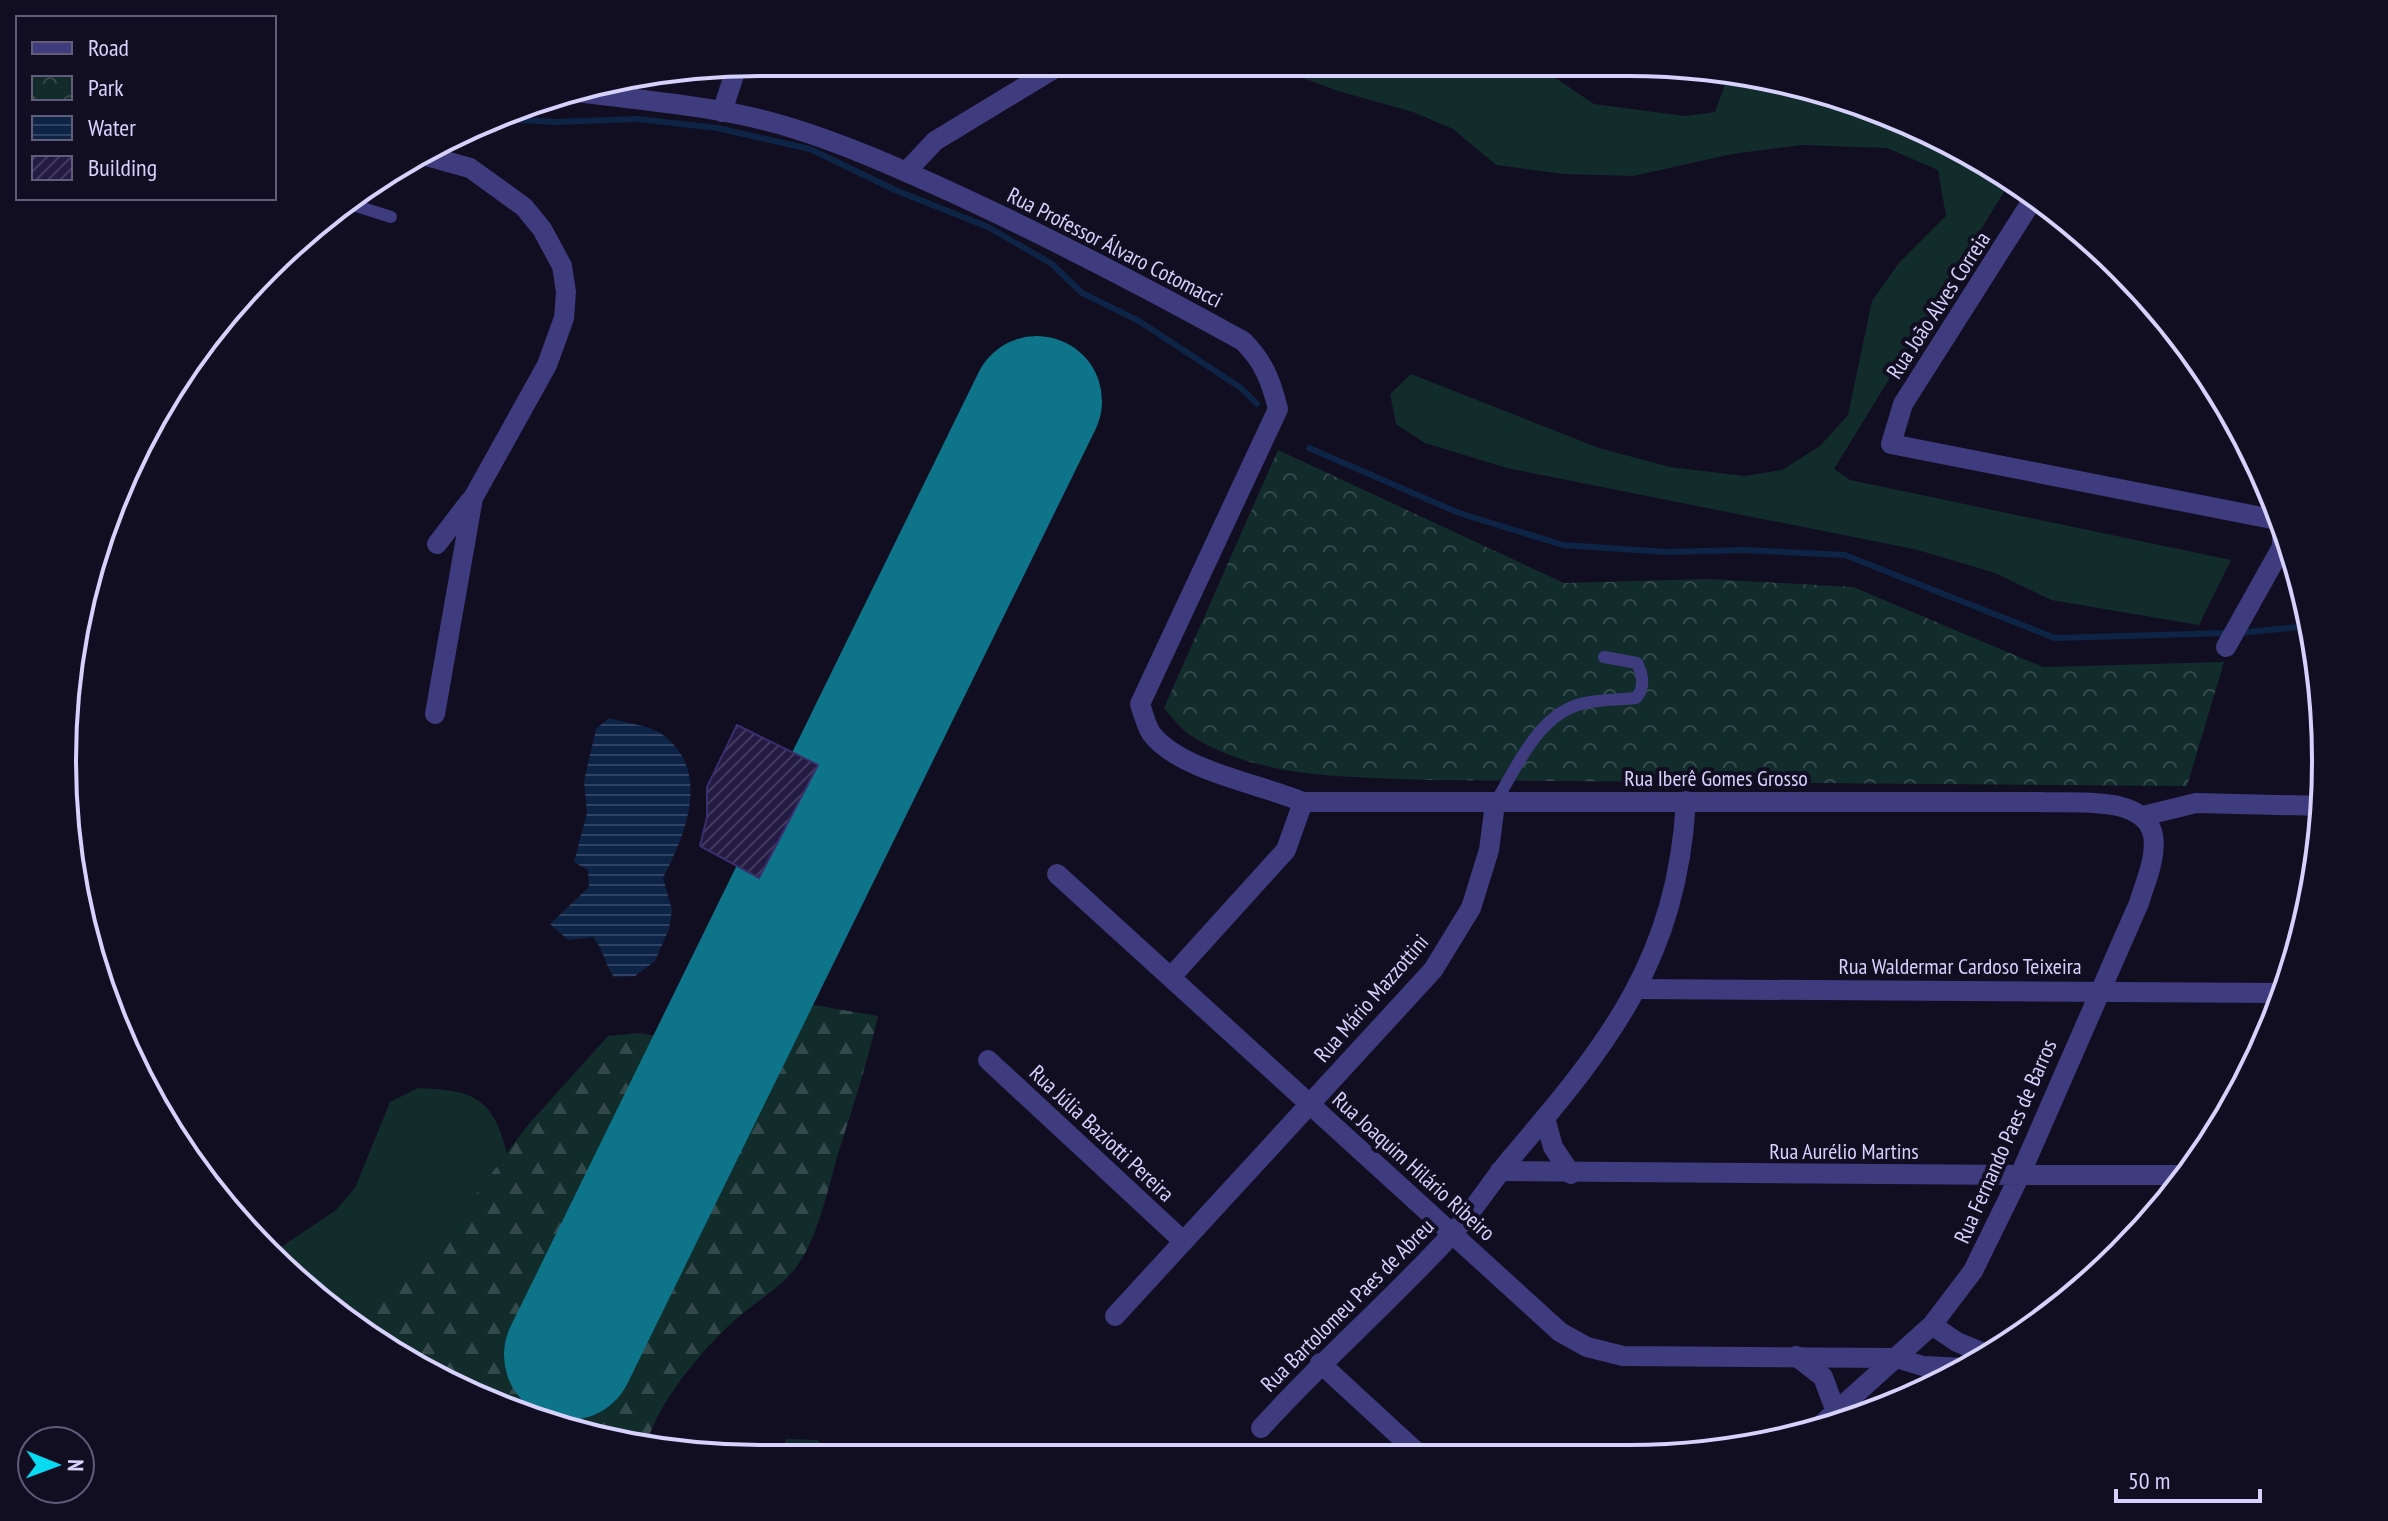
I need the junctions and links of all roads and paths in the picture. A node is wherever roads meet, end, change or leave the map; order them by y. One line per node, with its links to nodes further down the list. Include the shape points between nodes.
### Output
1 (1042, 76): 6 (street, via 935,141)
2 (734, 77): 4 (street)
3 (600, 95): 4 (street, Rua Professor Álvaro Cotomacci)
4 (722, 112): 6 (street, Rua Professor Álvaro Cotomacci, via 781,125)
5 (436, 159): 10 (street, via 470,168 524,207 562,266 566,292 564,318 547,365)
6 (906, 172): 16 (street, Rua Professor Álvaro Cotomacci, via 1100,263 1243,341 1269,373 1278,409)
7 (2029, 206): 11 (street, Rua João Alves Correia, via 1903,404 1891,444)
8 (358, 207): 9 (lane)
9 (391, 217)
10 (473, 498): 12 (street); 17 (street)
11 (2267, 518)
12 (437, 544)
13 (2279, 552): 14 (street, Rua João Alves Correia)
14 (2226, 647)
15 (1604, 657): 20 (lane, Rua Mário Mazzottini, via 1637,663 1642,691 1636,698 1583,703 1556,715 1536,736)
16 (1140, 704): 19 (street, Rua Iberê Gomes Grosso, via 1151,733 1184,758)
17 (435, 714)
18 (1686, 801): 20 (street, Rua Iberê Gomes Grosso); 22 (street, Rua Iberê Gomes Grosso, via 2040,802 2122,807); 25 (street, Rua Bartolomeu Paes de Abreu, via 1684,844 1667,916)
19 (1303, 802): 20 (street, Rua Iberê Gomes Grosso); 24 (street, via 1286,850)
20 (1495, 803): 29 (street, Rua Mário Mazzottini, via 1489,850 1471,908 1433,970)
21 (2311, 806): 22 (street, Rua Iberê Gomes Grosso, via 2196,803)
22 (2143, 816): 26 (street, Rua Fernando Paes de Barros, via 2153,835 2152,858 2139,903)
23 (1057, 874): 24 (street, Rua Joaquim Hilário Ribeiro)
24 (1171, 977): 29 (street, Rua Joaquim Hilário Ribeiro)
25 (1637, 989): 26 (street, Rua Waldermar Cardoso Teixeira); 30 (street, Rua Bartolomeu Paes de Abreu, via 1581,1077)
26 (2098, 991): 27 (street, Rua Waldermar Cardoso Teixeira); 33 (street, Rua Fernando Paes de Barros)
27 (2271, 993)
28 (988, 1060): 36 (street, Rua Júlia Baziotti Pereira)
29 (1310, 1104): 35 (street, Rua Joaquim Hilário Ribeiro); 36 (street, Rua Mário Mazzottini)
30 (1545, 1118): 31 (street, Rua Bartolomeu Paes de Abreu); 32 (street, via 1553,1147)
31 (1500, 1171): 32 (street, Rua Aurélio Martins); 35 (street, Rua Bartolomeu Paes de Abreu)
32 (1571, 1174): 33 (street, Rua Aurélio Martins)
33 (2020, 1175): 34 (street, Rua Aurélio Martins); 38 (street, Rua Fernando Paes de Barros, via 1973,1271)
34 (2172, 1175)
35 (1453, 1233): 40 (street, Rua Joaquim Hilário Ribeiro, via 1560,1332 1587,1347 1623,1356); 42 (street, Rua Bartolomeu Paes de Abreu)
36 (1182, 1240): 37 (street, Rua Mário Mazzottini)
37 (1115, 1316)
38 (1932, 1325): 39 (street); 41 (street, Rua Fernando Paes de Barros)
39 (1976, 1350)
40 (1796, 1356): 41 (street, Rua Joaquim Hilário Ribeiro); 44 (street, via 1823,1377)
41 (1896, 1358): 43 (street, Rua Joaquim Hilário Ribeiro); 44 (street, Rua Fernando Paes de Barros)
42 (1320, 1363): 45 (street, Rua Bartolomeu Paes de Abreu); 46 (street)
43 (1943, 1367)
44 (1836, 1412)
45 (1261, 1428)
46 (1409, 1445)

